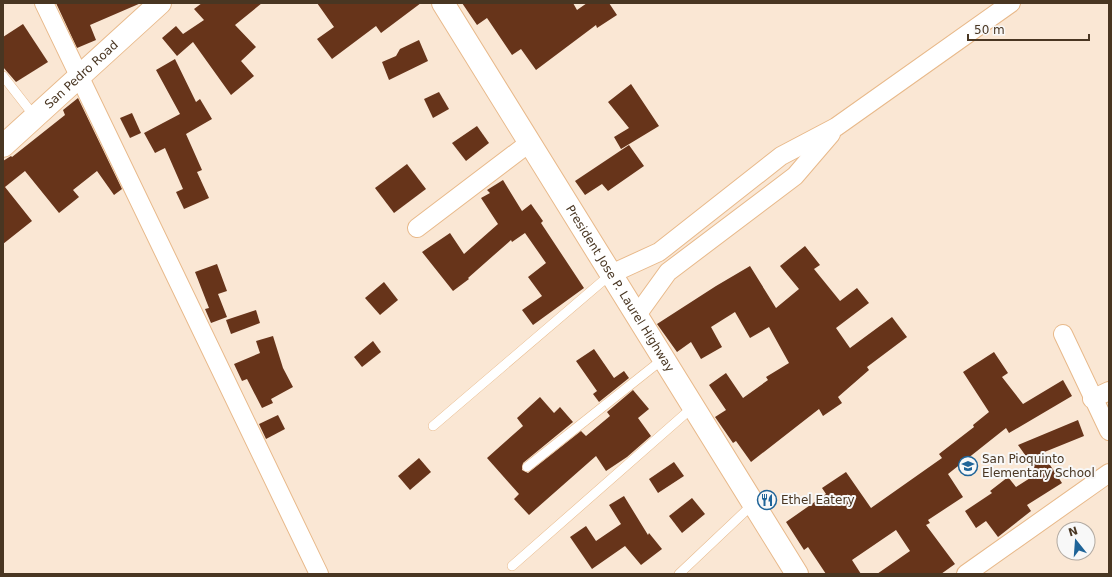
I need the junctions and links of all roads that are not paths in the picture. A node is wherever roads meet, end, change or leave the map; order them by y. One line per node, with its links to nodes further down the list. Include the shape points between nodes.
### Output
1 (44, 3): 6 (street)
2 (160, 3): 6 (main road, San Pedro Road)
3 (443, 3): 10 (main road, President Jose P. Laurel Highway)
4 (1011, 3): 8 (street)
5 (3, 76): 7 (lane)
6 (80, 77): 7 (main road, San Pedro Road); 27 (street)
7 (35, 117): 9 (main road, San Pedro Road)
8 (836, 127): 11 (street); 12 (street)
9 (5, 140)
10 (529, 142): 13 (street); 14 (main road, President Jose P. Laurel Highway)
11 (781, 156): 12 (street); 14 (street, via 659,252)
12 (795, 176): 15 (street, via 668,272)
13 (417, 228)
14 (611, 274): 15 (main road, President Jose P. Laurel Highway); 21 (lane)
15 (637, 315): 17 (main road, President Jose P. Laurel Highway)
16 (1063, 334): 19 (street)
17 (663, 358): 20 (main road, President Jose P. Laurel Highway); 23 (lane)
18 (1109, 391): 19 (street)
19 (1092, 399): 22 (street)
20 (693, 407): 25 (main road, President Jose P. Laurel Highway); 26 (lane)
21 (433, 426)
22 (1109, 431)
23 (526, 467)
24 (1109, 473): 30 (street)
25 (753, 504): 28 (lane); 29 (main road, President Jose P. Laurel Highway)
26 (512, 566)
27 (319, 574)
28 (679, 574)
29 (797, 574)
30 (966, 574)

